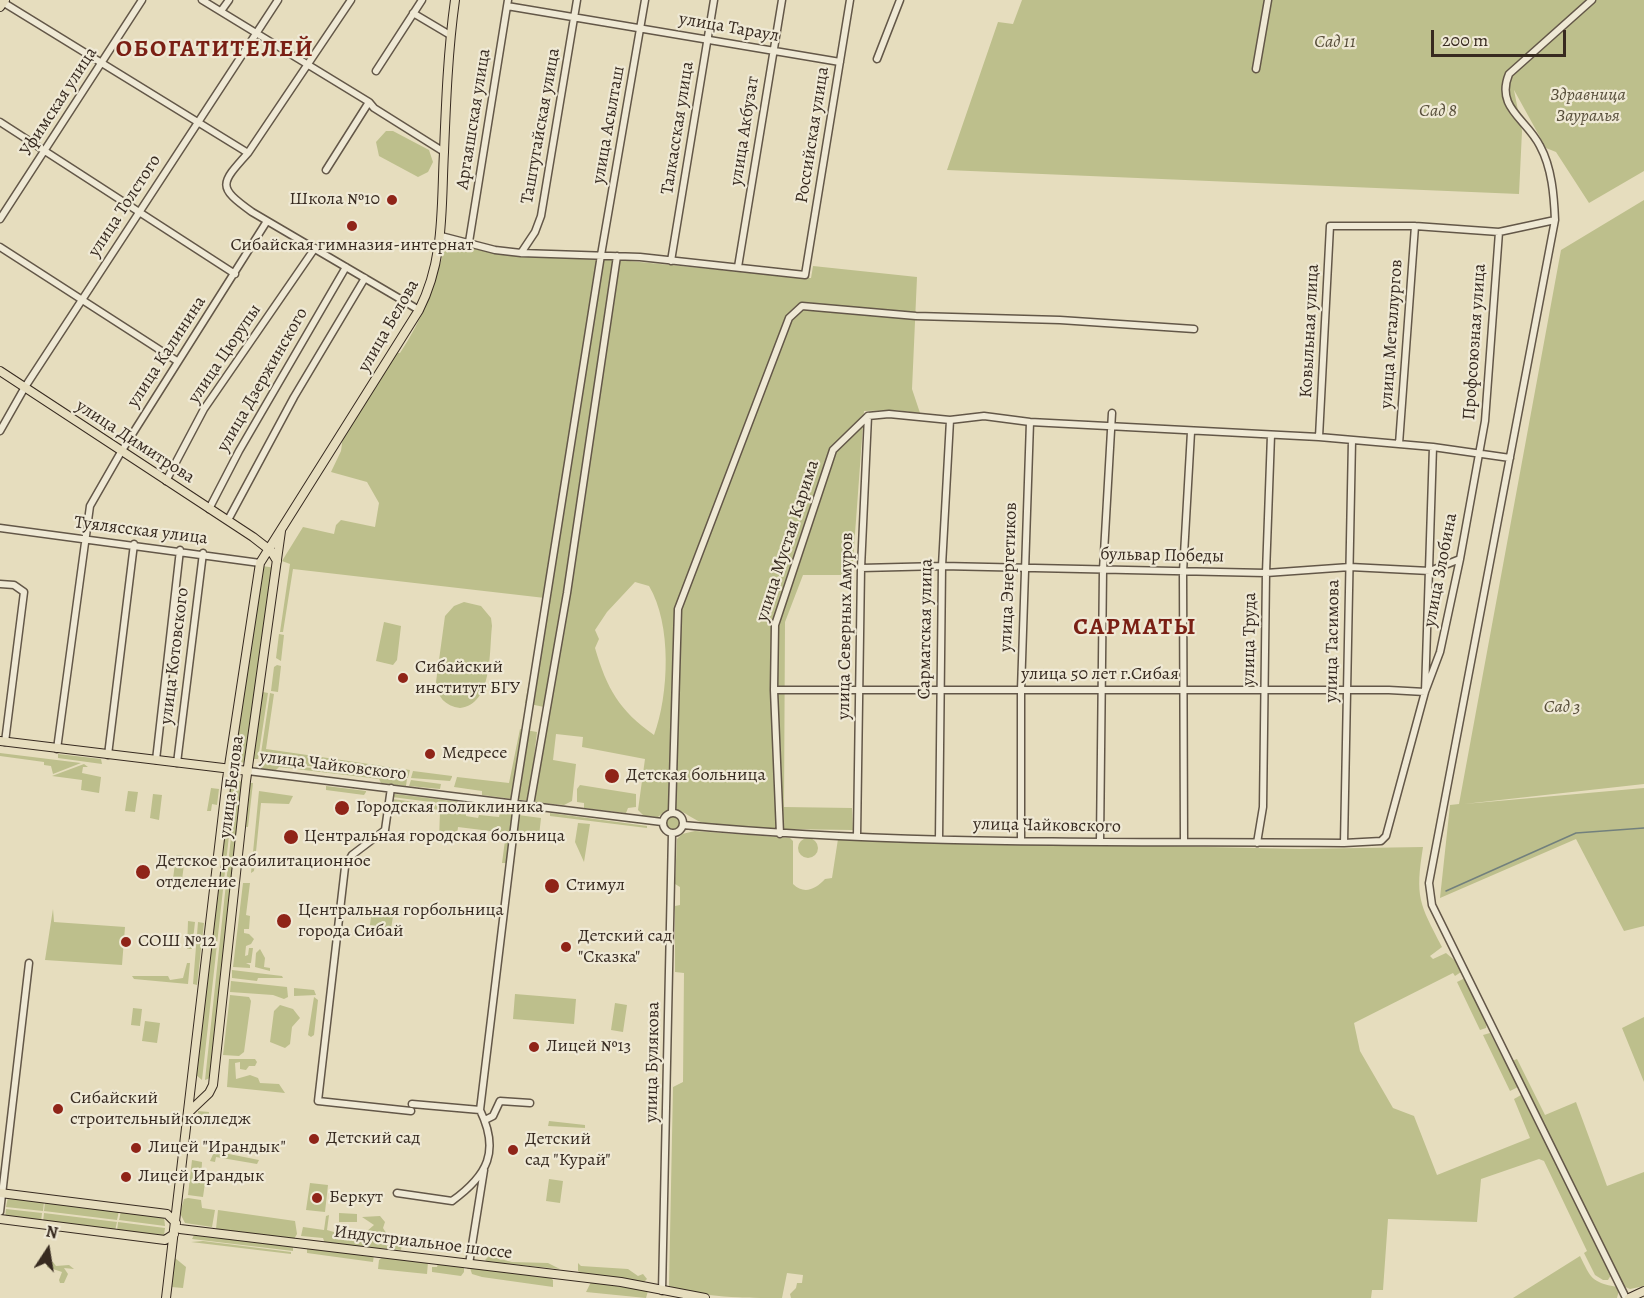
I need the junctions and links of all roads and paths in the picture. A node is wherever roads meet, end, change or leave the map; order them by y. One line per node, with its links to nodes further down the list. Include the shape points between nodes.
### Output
1 (142, 0): 28 (street, Уфимская улица)
2 (202, 0): 18 (street)
3 (229, 0): 18 (street)
4 (278, 0): 22 (street, улица Толстого)
5 (351, 0): 29 (street)
6 (422, 0): 19 (street)
7 (456, 0): 23 (main road, улица Белова)
8 (577, 0): 20 (street, Таштугайская улица)
9 (645, 0): 21 (street, улица Асылташ)
10 (714, 0): 24 (street, Талкасская улица)
11 (782, 0): 25 (street, улица Акбузат)
12 (850, 0): 27 (street, Российская улица)
13 (900, 0): 26 (street)
14 (1268, 0): 30 (street)
15 (1592, 0): 41 (street, via 1509,74 1504,86 1511,108 1540,146 1550,176)
16 (2, 3): 28 (street)
17 (508, 3): 20 (street, улица Тараул); 46 (street, Аргаяшская улица)
18 (221, 11): 22 (street)
19 (413, 14): 23 (street); 31 (street)
20 (574, 17): 21 (street, улица Тараул); 49 (street, Таштугайская улица, via 541,216 536,232)
21 (640, 28): 24 (street, улица Тараул); 50 (street, улица Асылташ)
22 (256, 34): 29 (street); 34 (street, улица Толстого)
23 (450, 35): 36 (main road, улица Белова)
24 (708, 40): 25 (street, улица Тараул); 52 (street, Талкасская улица)
25 (773, 51): 27 (street, улица Тараул); 54 (street, улица Акбузат)
26 (877, 59)
27 (840, 62): 54 (street, Российская улица, via 805,275)
28 (103, 63): 34 (street); 35 (street, Уфимская улица)
29 (308, 64): 32 (street); 37 (street)
30 (1256, 69)
31 (376, 71)
32 (369, 102): 36 (street); 38 (street)
33 (0, 122): 35 (street)
34 (197, 122): 37 (street); 39 (street, улица Толстого)
35 (45, 150): 39 (street); 40 (street, Уфимская улица)
36 (444, 152): 45 (main road, улица Белова)
37 (248, 153): 42 (street, via 232,170 226,190)
38 (326, 170)
39 (140, 212): 55 (street); 57 (street, улица Толстого)
40 (0, 219)
41 (1555, 220): 44 (street); 77 (street)
42 (267, 221): 48 (street); 55 (street, улица Калинина)
43 (1415, 226): 44 (street); 71 (street, Ковыльная улица, via 1330,226); 73 (street, улица Металлургов)
44 (1499, 232): 76 (street, Профсоюзная улица, via 1485,421)
45 (441, 236): 46 (street); 58 (main road, улица Белова, via 433,279)
46 (469, 242): 49 (street)
47 (0, 247): 57 (street)
48 (315, 248): 53 (street); 78 (street, улица Цюрупы, via 204,409)
49 (521, 253): 50 (street)
50 (601, 255): 51 (street); 118 (street, улица Асылташ)
51 (617, 256): 52 (street); 119 (street, via 567,593)
52 (670, 261): 54 (street)
53 (346, 267): 56 (street); 79 (street, улица Дзержинского)
54 (738, 267)
55 (235, 274): 60 (street, улица Калинина)
56 (364, 279): 58 (street); 80 (street)
57 (82, 300): 60 (street); 62 (street, улица Толстого)
58 (419, 310): 81 (main road, улица Белова)
59 (1194, 329): 120 (street, via 916,316 802,306 795,309 678,609)
60 (177, 361): 75 (street, улица Калинина)
61 (0, 371): 62 (main road, улица Димитрова)
62 (25, 387): 68 (street, улица Толстого); 75 (main road, улица Димитрова)
63 (1112, 413): 67 (street)
64 (868, 416): 65 (street, via 890,414); 94 (street, улица Северных Амуров); 101 (street, улица Мустая Карима, via 833,450 775,625)
65 (950, 420): 66 (street, via 984,416); 92 (street, Сарматская улица)
66 (1030, 422): 67 (street); 95 (street, улица Энергетиков)
67 (1110, 426): 69 (street); 96 (street)
68 (0, 431)
69 (1191, 432): 70 (street); 98 (street)
70 (1271, 435): 71 (street); 99 (street, улица Труда)
71 (1319, 437): 72 (street)
72 (1352, 440): 73 (street); 93 (street, улица Тасимова)
73 (1399, 444): 74 (street)
74 (1433, 447): 76 (street); 97 (street, улица Злобина)
75 (121, 452): 78 (main road, улица Димитрова); 84 (street, улица Калинина, via 90,506)
76 (1479, 453): 77 (street); 89 (street, улица Злобина)
77 (1510, 458): 156 (street, via 1432,863 1430,894 1492,1029)
78 (166, 481): 79 (main road, улица Димитрова)
79 (209, 509): 80 (main road, улица Димитрова)
80 (228, 520): 83 (main road, улица Димитрова)
81 (282, 527): 86 (main road, улица Белова); 91 (main road, улица Белова)
82 (0, 528): 84 (street, Туялясская улица)
83 (253, 537): 86 (main road, улица Димитрова); 90 (main road, via 259,546)
84 (84, 538): 85 (street, Туялясская улица); 111 (street, улица Калинина)
85 (134, 544): 87 (street, Туялясская улица); 112 (street)
86 (267, 548): 90 (main road, улица Белова); 91 (main road, улица Димитрова)
87 (180, 550): 88 (street, Туялясская улица); 113 (street)
88 (203, 553): 90 (street, Туялясская улица); 114 (street, улица Котовского)
89 (1460, 559): 97 (street, бульвар Победы); 109 (street, улица Злобина, via 1440,652)
90 (260, 562): 91 (main road, Туялясская улица, via 265,559); 115 (main road, улица Белова)
91 (277, 563): 116 (main road, улица Белова)
92 (942, 566): 94 (street, бульвар Победы); 95 (street, бульвар Победы); 103 (street, Сарматская улица)
93 (1350, 567): 97 (street, бульвар Победы); 99 (street, бульвар Победы); 108 (street, улица Тасимова)
94 (861, 568): 102 (street, улица Северных Амуров)
95 (1024, 568): 96 (street, бульвар Победы); 104 (street, улица Энергетиков)
96 (1103, 570): 98 (street, бульвар Победы); 105 (street)
97 (1430, 571): 109 (street, улица Злобина)
98 (1183, 572): 99 (street, бульвар Победы); 106 (street)
99 (1266, 573): 107 (street, улица Труда)
100 (0, 584): 110 (street, via 14,585 24,592)
101 (774, 690): 102 (street, улица 50 лет г.Сибая); 125 (street, улица Мустая Карима)
102 (859, 690): 103 (street, улица 50 лет г.Сибая); 126 (street, улица Северных Амуров)
103 (940, 690): 104 (street, улица 50 лет г.Сибая); 127 (street, Сарматская улица)
104 (1021, 690): 105 (street, улица 50 лет г.Сибая); 128 (street, улица Энергетиков)
105 (1103, 690): 106 (street, улица 50 лет г.Сибая); 129 (street)
106 (1184, 690): 107 (street, улица 50 лет г.Сибая); 130 (street)
107 (1264, 690): 108 (street, улица 50 лет г.Сибая); 131 (street, улица Труда, via 1263,807)
108 (1347, 690): 109 (street, улица 50 лет г.Сибая); 132 (street, улица Тасимова)
109 (1425, 692): 121 (street, улица Злобина)
110 (2, 741): 111 (main road, улица Чайковского)
111 (57, 749): 112 (main road, улица Чайковского)
112 (108, 755): 113 (main road, улица Чайковского)
113 (156, 760): 114 (main road, улица Чайковского)
114 (177, 763): 115 (main road, улица Чайковского)
115 (229, 768): 116 (main road, улица Чайковского); 134 (main road, улица Белова)
116 (248, 771): 117 (street, улица Чайковского); 134 (main road, улица Белова, via 212,1088)
117 (391, 788): 118 (street, улица Чайковского); 136 (street, via 386,830 352,855 345,867 318,1101)
118 (515, 804): 119 (street, улица Чайковского); 136 (street, улица Асылташ)
119 (530, 805): 122 (street, улица Чайковского)
120 (672, 812): 122 (street); 123 (street, via 681,816)
121 (1393, 814): 132 (street, улица Чайковского, via 1381,841)
122 (662, 822): 124 (street)
123 (683, 825): 124 (street); 125 (street, улица Чайковского)
124 (672, 833): 151 (street, улица Булякова)
125 (780, 834): 126 (street, улица Чайковского)
126 (857, 836): 127 (street, улица Чайковского)
127 (939, 839): 128 (street, улица Чайковского)
128 (1021, 841): 129 (street, улица Чайковского)
129 (1100, 842): 130 (street, улица Чайковского)
130 (1184, 842): 131 (street, улица Чайковского)
131 (1257, 843): 132 (street, улица Чайковского)
132 (1344, 843)
133 (29, 963): 140 (street)
134 (196, 1096): 137 (main road, улица Белова); 137 (main road, улица Белова)
135 (530, 1103): 138 (street, via 500,1101 493,1116)
136 (480, 1110): 138 (street)
137 (189, 1114): 142 (main road, улица Белова)
138 (485, 1120): 139 (street, via 492,1142)
139 (486, 1161): 141 (street, via 477,1179 452,1201); 150 (street)
140 (1, 1193): 143 (street); 144 (main road)
141 (397, 1193)
142 (177, 1208): 144 (main road); 146 (main road, улица Белова)
143 (0, 1212)
144 (167, 1214): 146 (main road)
145 (0, 1219): 149 (main road)
146 (175, 1221): 147 (main road); 148 (main road, улица Белова)
147 (180, 1229): 148 (main road); 150 (main road, Индустриальное шоссе)
148 (173, 1235): 149 (main road)
149 (168, 1242): 153 (main road)
150 (469, 1264): 151 (main road, Индустриальное шоссе, via 621,1282)
151 (662, 1291): 154 (main road, Индустриальное шоссе); 155 (main road, Индустриальное шоссе)
152 (1644, 1291): 156 (main road)
153 (166, 1298)
154 (672, 1298)
155 (705, 1298)
156 (1628, 1298)

